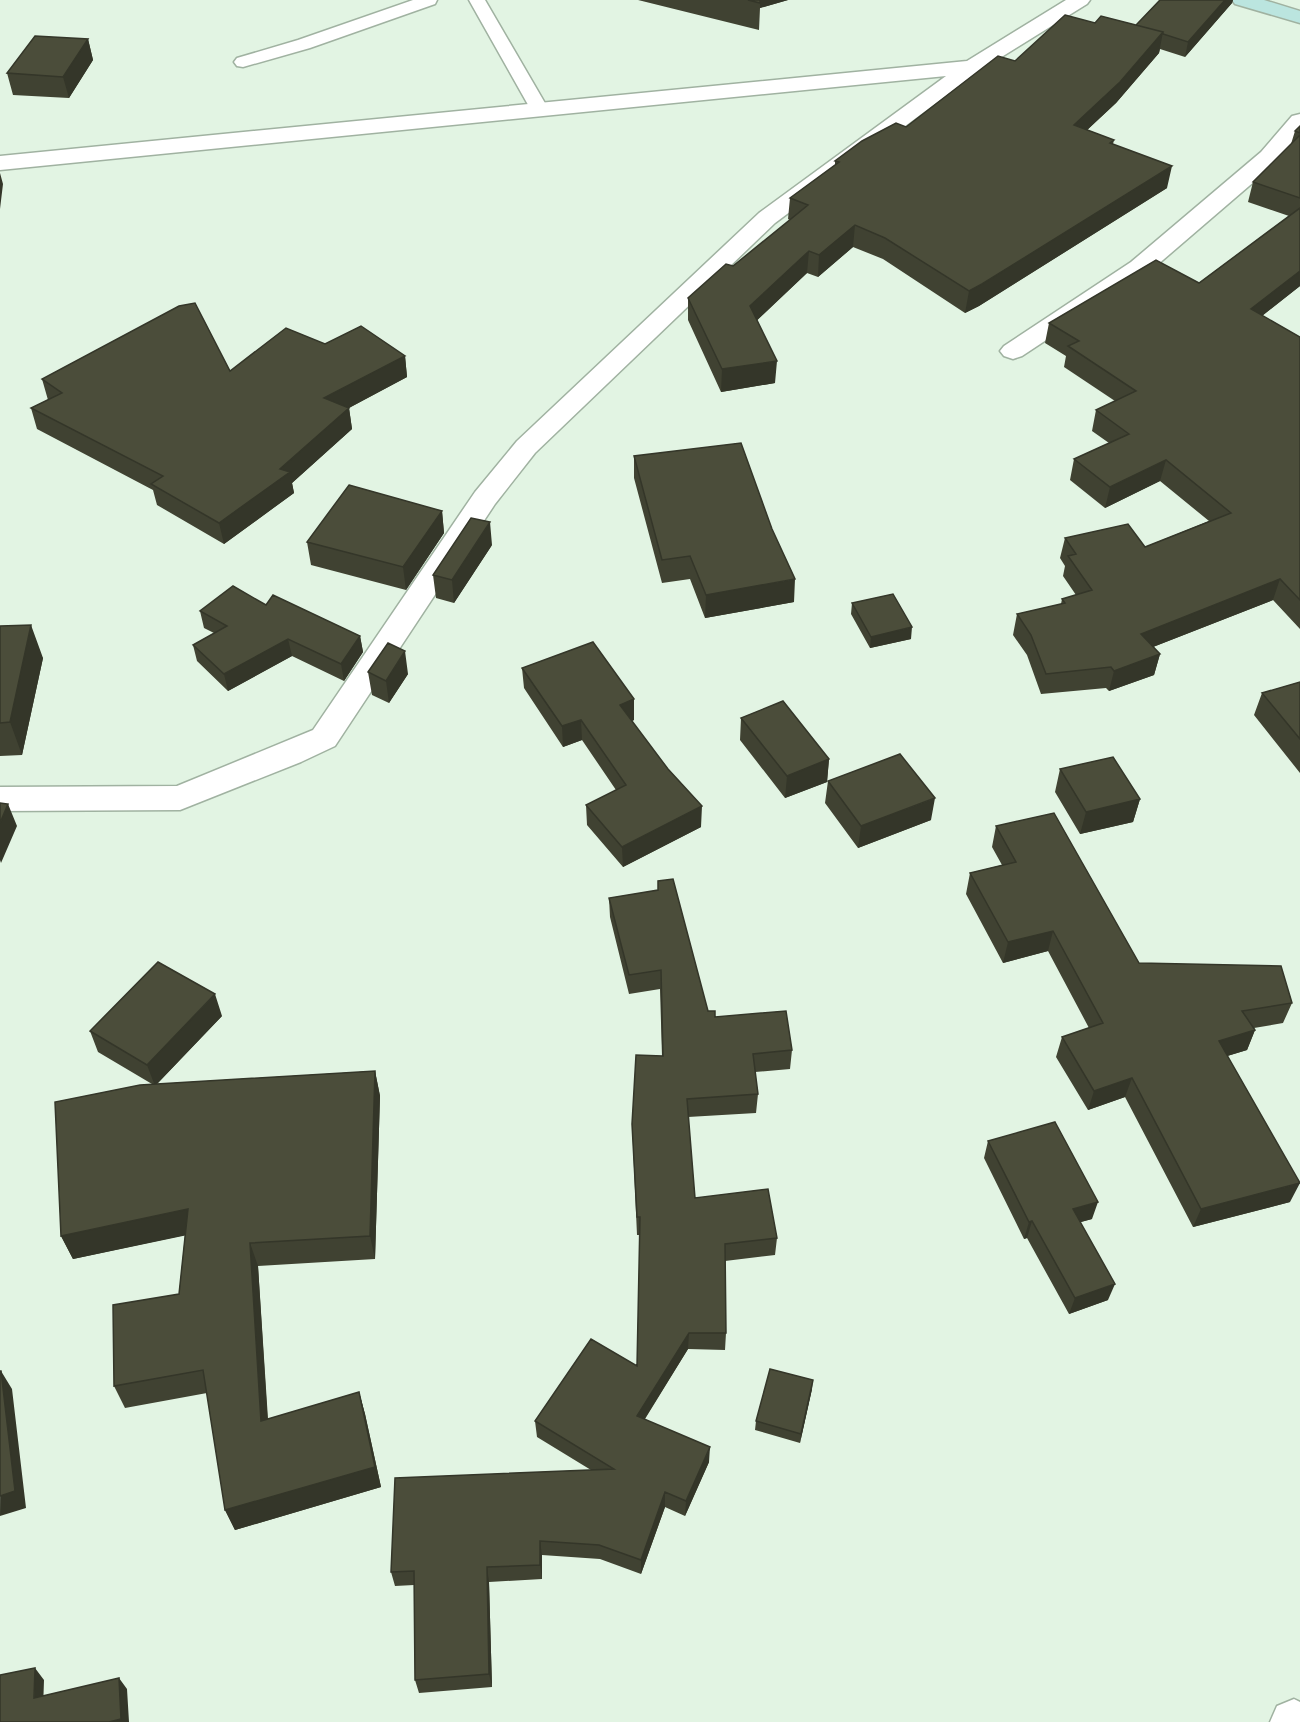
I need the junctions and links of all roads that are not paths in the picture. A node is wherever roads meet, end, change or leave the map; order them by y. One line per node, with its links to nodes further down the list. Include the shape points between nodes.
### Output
1 (429, 0): 6 (lane)
2 (477, 0): 8 (lane)
3 (1080, 0): 7 (street)
4 (1242, 0): 5 (street)
5 (1300, 16)
6 (243, 62)
7 (972, 67): 8 (street); 12 (street, via 767,218 526,447 484,498 324,738 180,798)
8 (540, 111): 10 (street)
9 (1300, 121): 11 (street, via 1269,157 1140,267)
10 (0, 163)
11 (1012, 351)
12 (0, 799)

